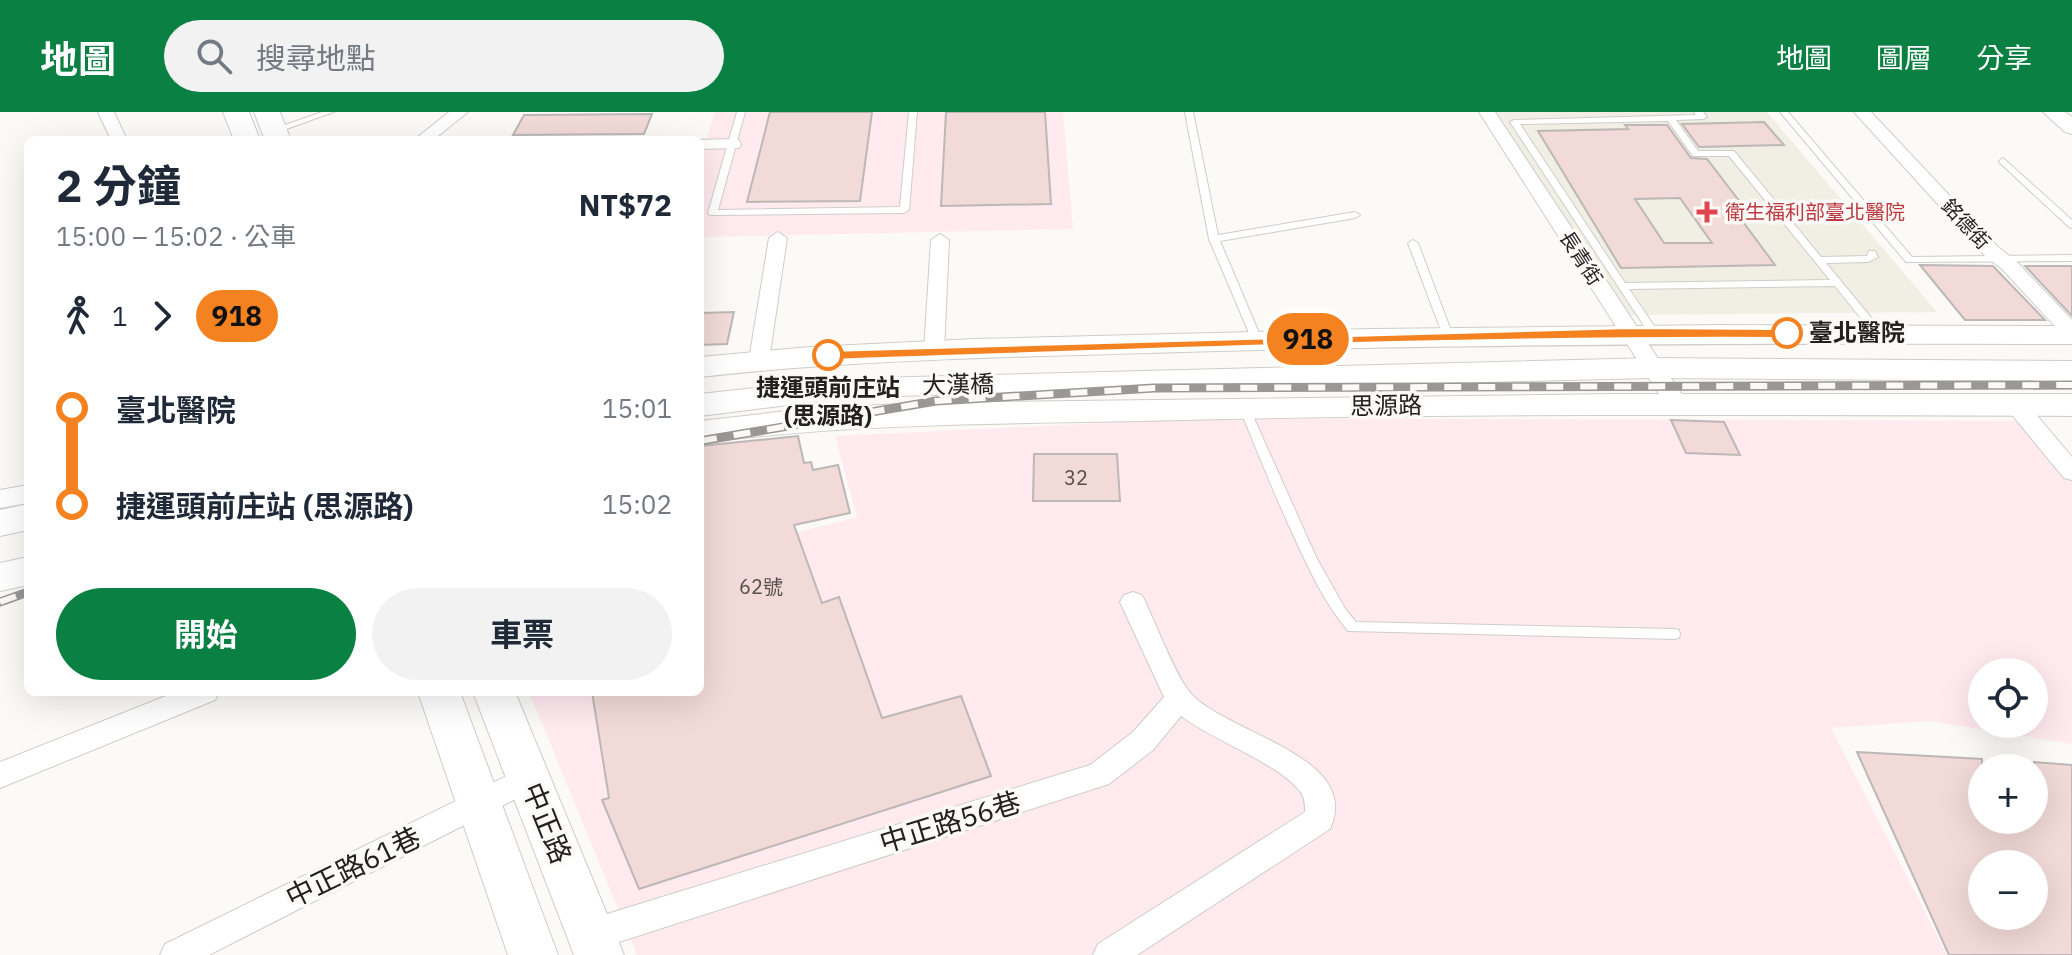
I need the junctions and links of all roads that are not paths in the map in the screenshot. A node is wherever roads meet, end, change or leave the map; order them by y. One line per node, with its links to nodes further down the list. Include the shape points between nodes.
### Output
1 (106, 112): 16 (street)
2 (236, 112): 17 (main road)
3 (330, 112): 14 (lane)
4 (460, 112): 18 (street)
5 (741, 112): 20 (lane)
6 (913, 112): 20 (lane, via 904,210 713,213)
7 (1189, 112): 25 (lane)
8 (1487, 112): 39 (street, 長青街)
9 (1698, 112): 13 (lane, via 1703,117)
10 (1784, 112): 30 (lane, via 1909,260)
11 (1862, 112): 30 (street, 銘德街)
12 (2053, 112): 15 (street)
13 (1670, 118): 31 (lane, via 1696,154 1731,153); 33 (lane, via 1514,122)
14 (273, 127)
15 (2072, 128)
16 (117, 136)
17 (245, 136)
18 (427, 136)
19 (704, 144): 20 (street)
20 (733, 144)
21 (2003, 161): 23 (lane)
22 (1355, 215): 25 (lane)
23 (2072, 225)
24 (778, 238): 41 (street)
25 (1214, 239): 37 (lane)
26 (940, 240): 40 (street)
27 (1413, 243): 36 (lane)
28 (1872, 253): 31 (lane, via 1868,259)
29 (2072, 258): 30 (lane)
30 (2001, 259): 35 (street, 銘德街)
31 (1819, 260): 32 (lane)
32 (1837, 283): 33 (lane); 34 (lane)
33 (1622, 286): 39 (lane)
34 (1879, 334): 35 (main road, 思源路); 39 (main road, 思源路)
35 (2072, 334)
36 (1448, 336): 37 (main road, 思源路); 39 (main road, 思源路)
37 (1257, 340): 38 (main road, 思源路)
38 (1111, 345): 40 (main road, 思源路); 43 (main road)
39 (1645, 348): 42 (main road, 思源路); 43 (main road, 思源路); 45 (main road, 思源路); 46 (main road, 思源路); 49 (street, 長青街)
40 (934, 351): 41 (main road, 思源路)
41 (759, 360): 44 (main road, 思源路)
42 (2072, 362)
43 (1292, 363): 47 (main road, 思源路)
44 (704, 367)
45 (2072, 371)
46 (1371, 373): 47 (main road, 思源路); 53 (main road)
47 (1024, 377): 48 (main road, 大漢橋, via 833,375); 50 (main road, 大漢橋, via 835,389)
48 (704, 390)
49 (1676, 403): 51 (main road, 思源路); 53 (main road, 思源路)
50 (704, 405)
51 (2016, 405): 52 (main road, 思源路); 55 (street)
52 (2072, 405)
53 (1244, 407): 54 (main road, 思源路, via 862,417); 71 (lane, via 1325,587 1343,620 1353,627)
54 (704, 431)
55 (2072, 472)
56 (24, 495): 57 (street)
57 (0, 499)
58 (24, 508): 59 (street)
59 (0, 513)
60 (24, 518): 61 (main road)
61 (0, 523)
62 (24, 534): 63 (main road)
63 (0, 539)
64 (24, 551): 65 (main road)
65 (0, 556)
66 (24, 572): 67 (main road)
67 (0, 577)
68 (24, 579): 69 (street)
69 (0, 585)
70 (1133, 602): 75 (street)
71 (1674, 634)
72 (196, 696): 76 (street)
73 (440, 696): 78 (main road)
74 (496, 696): 77 (main road, 中正路)
75 (1179, 699): 79 (street, 中正路56巷, via 1143,741 1099,775); 82 (street, via 1208,721 1298,770 1318,792 1320,819)
76 (0, 775)
77 (529, 778): 78 (street, 中正路61巷); 79 (main road, 中正路)
78 (478, 805): 80 (street, 中正路61巷); 81 (main road)
79 (595, 945)
80 (176, 955)
81 (533, 955)
82 (1109, 955)

